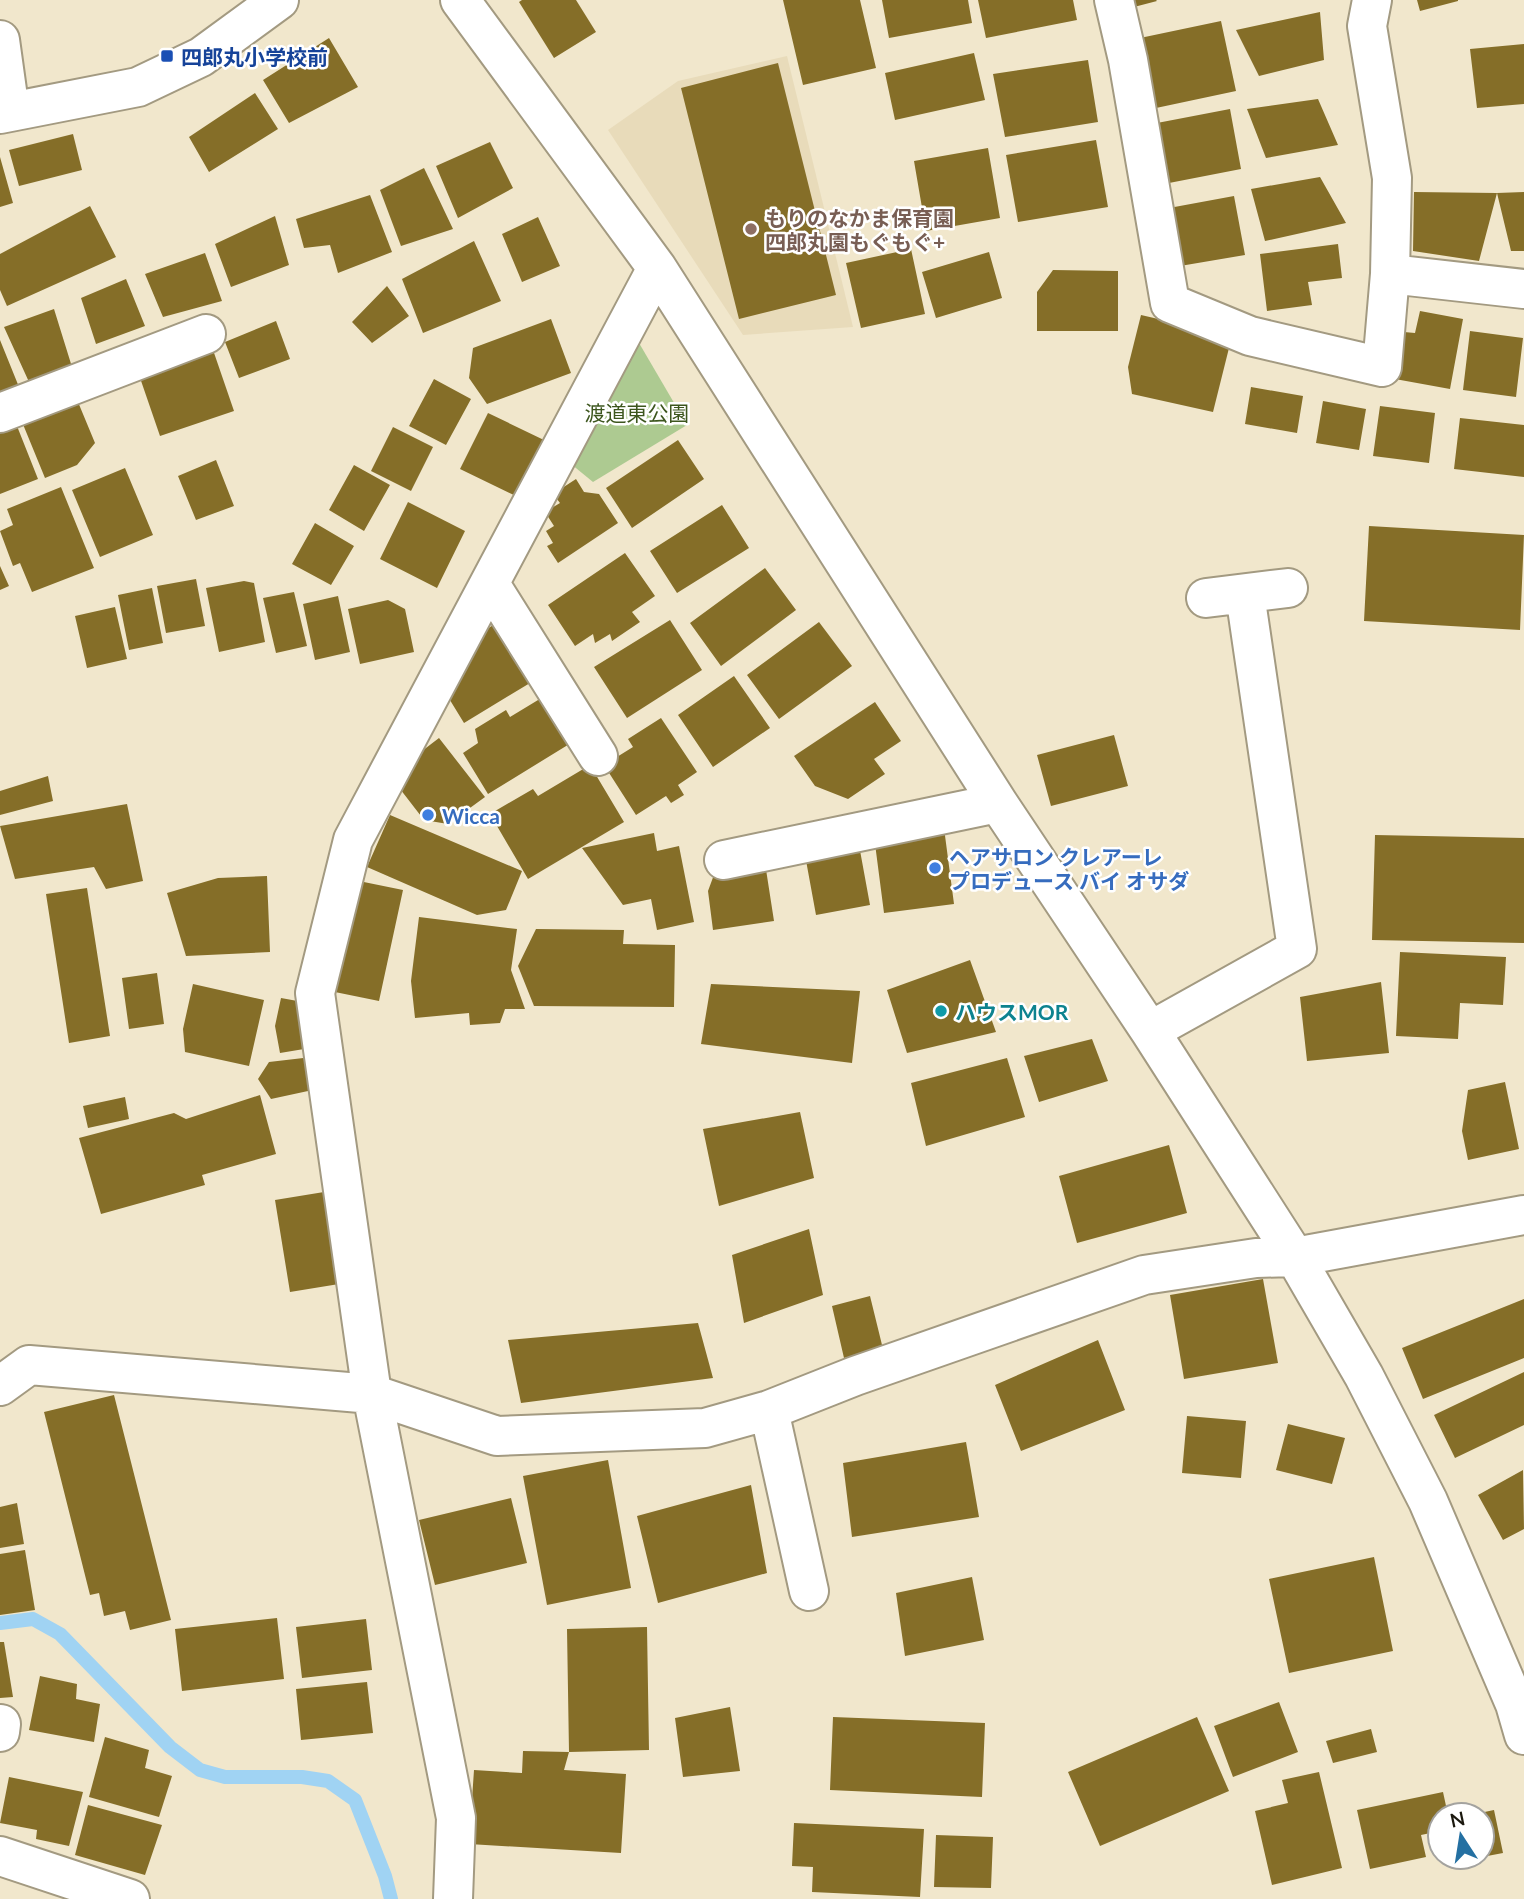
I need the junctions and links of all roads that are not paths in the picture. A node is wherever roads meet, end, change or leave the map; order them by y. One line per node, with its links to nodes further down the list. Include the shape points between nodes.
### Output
1 (279, 0): 6 (street, via 201,57 138,87)
2 (460, 0): 7 (street)
3 (1114, 0): 8 (street, via 1170,303 1250,336 1382,367)
4 (1372, 0): 8 (street, via 1367,26 1392,178)
5 (0, 40): 6 (street)
6 (5, 113)
7 (657, 268): 12 (street); 17 (street)
8 (1390, 274): 9 (street)
9 (1524, 289)
10 (206, 334): 11 (street)
11 (0, 413)
12 (490, 584): 16 (street); 23 (street, via 353,840 315,993)
13 (1288, 587): 14 (street)
14 (1245, 594): 15 (street); 19 (street, via 1297,949)
15 (1206, 598)
16 (598, 756)
17 (998, 803): 18 (street); 19 (street)
18 (724, 860)
19 (1150, 1031): 21 (street)
20 (1524, 1215): 21 (street)
21 (1295, 1257): 24 (street, via 1256,1258 1144,1275); 26 (street, via 1364,1376 1428,1501)
22 (0, 1386): 23 (street, via 29,1366)
23 (372, 1394): 24 (street, via 497,1436 705,1428); 29 (street, via 456,1818)
24 (769, 1410): 25 (street)
25 (809, 1591)
26 (1521, 1713)
27 (0, 1856): 28 (street)
28 (130, 1899)
29 (453, 1899)

